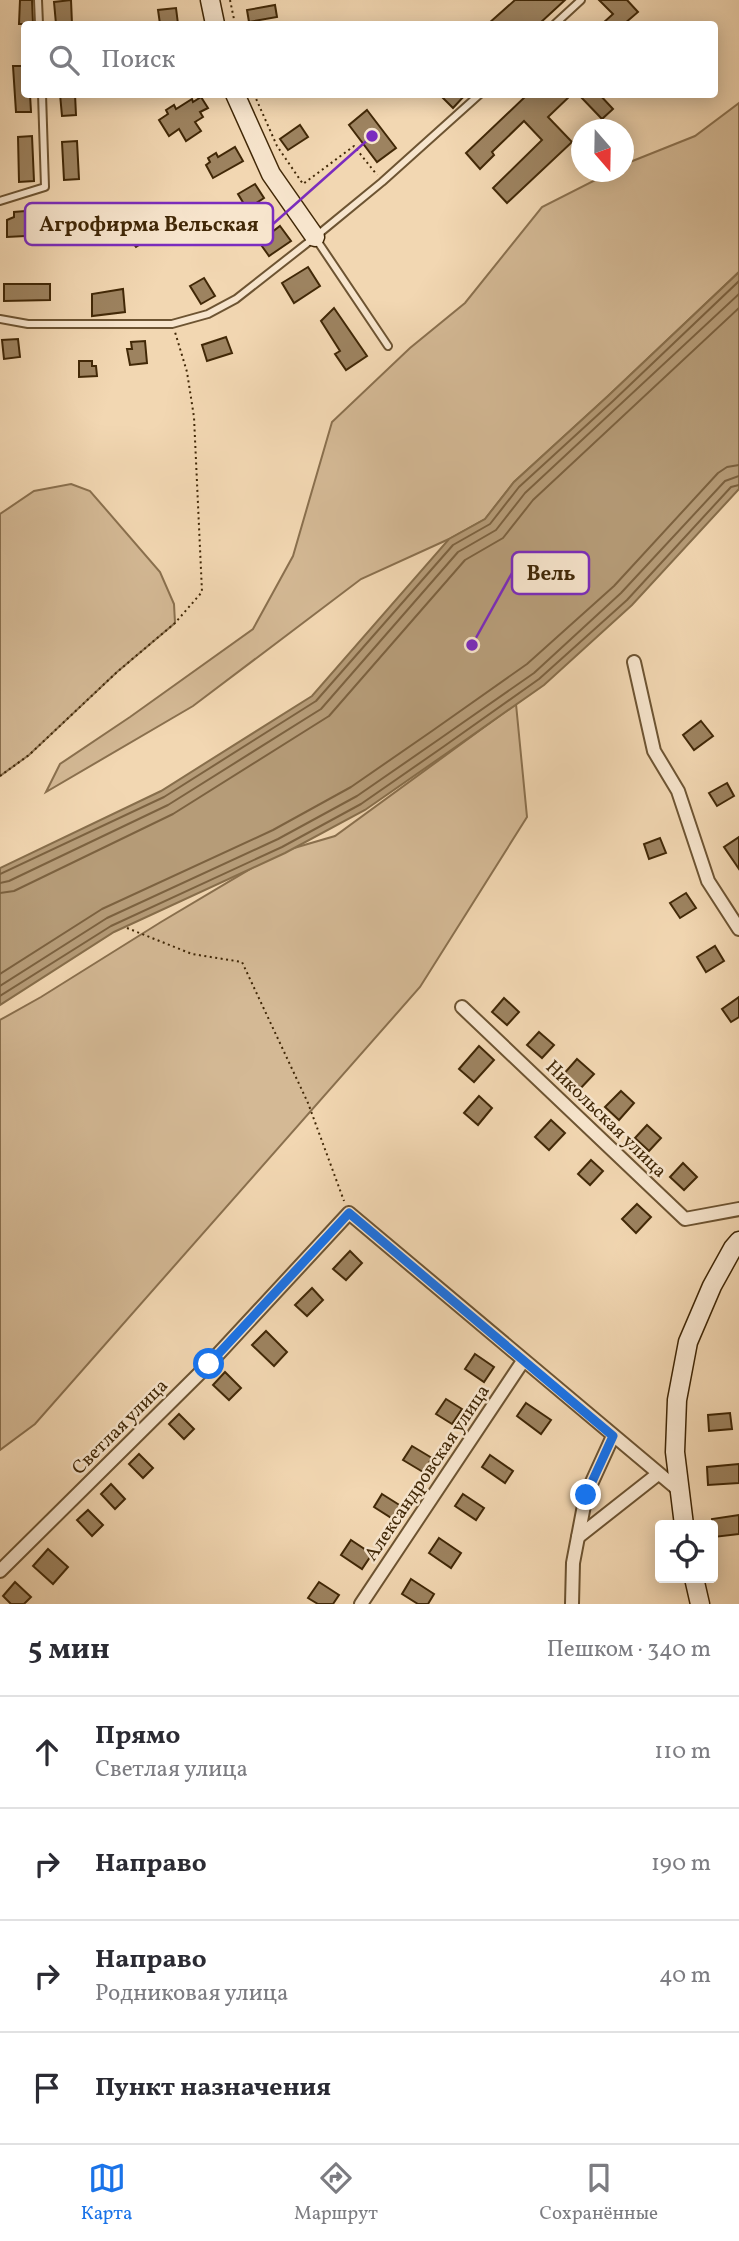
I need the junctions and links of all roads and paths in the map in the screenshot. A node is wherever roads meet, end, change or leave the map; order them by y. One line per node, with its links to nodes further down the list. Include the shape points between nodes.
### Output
1 (38, 0): 5 (lane)
2 (210, 0): 6 (main road)
3 (230, 0): 7 (path)
4 (581, 0): 8 (lane)
5 (39, 21)
6 (214, 21)
7 (234, 21)
8 (558, 21)
9 (42, 98): 14 (lane, via 45,187)
10 (236, 98): 15 (main road, via 271,174)
11 (256, 98): 13 (path, via 277,146 303,184 354,146)
12 (476, 98): 13 (lane)
13 (382, 182): 15 (lane)
14 (0, 201)
15 (315, 237): 17 (lane, via 236,299 208,314); 18 (lane)
16 (0, 319): 17 (lane, via 28,324)
17 (172, 324): 20 (path, via 187,372 194,417 202,592 175,623)
18 (388, 346)
19 (634, 662): 22 (street, via 654,751 678,791 708,881)
20 (0, 776)
21 (127, 928): 25 (path, via 192,954 242,962 308,1103)
22 (739, 929)
23 (462, 1007): 24 (street, Никольская улица, via 685,1219)
24 (739, 1209)
25 (349, 1213): 28 (street); 34 (street, Светлая улица, via 209,1364)
26 (739, 1230): 27 (street)
27 (736, 1245): 31 (main road, via 688,1342 677,1400)
28 (523, 1361): 29 (street); 36 (street, Александровская улица)
29 (613, 1436): 30 (street); 33 (street, via 586,1495)
30 (658, 1474): 31 (street); 33 (street)
31 (681, 1493): 32 (main road)
32 (684, 1520)
33 (578, 1537): 37 (street)
34 (0, 1571)
35 (695, 1583): 38 (main road)
36 (361, 1604)
37 (572, 1604)
38 (700, 1604)

